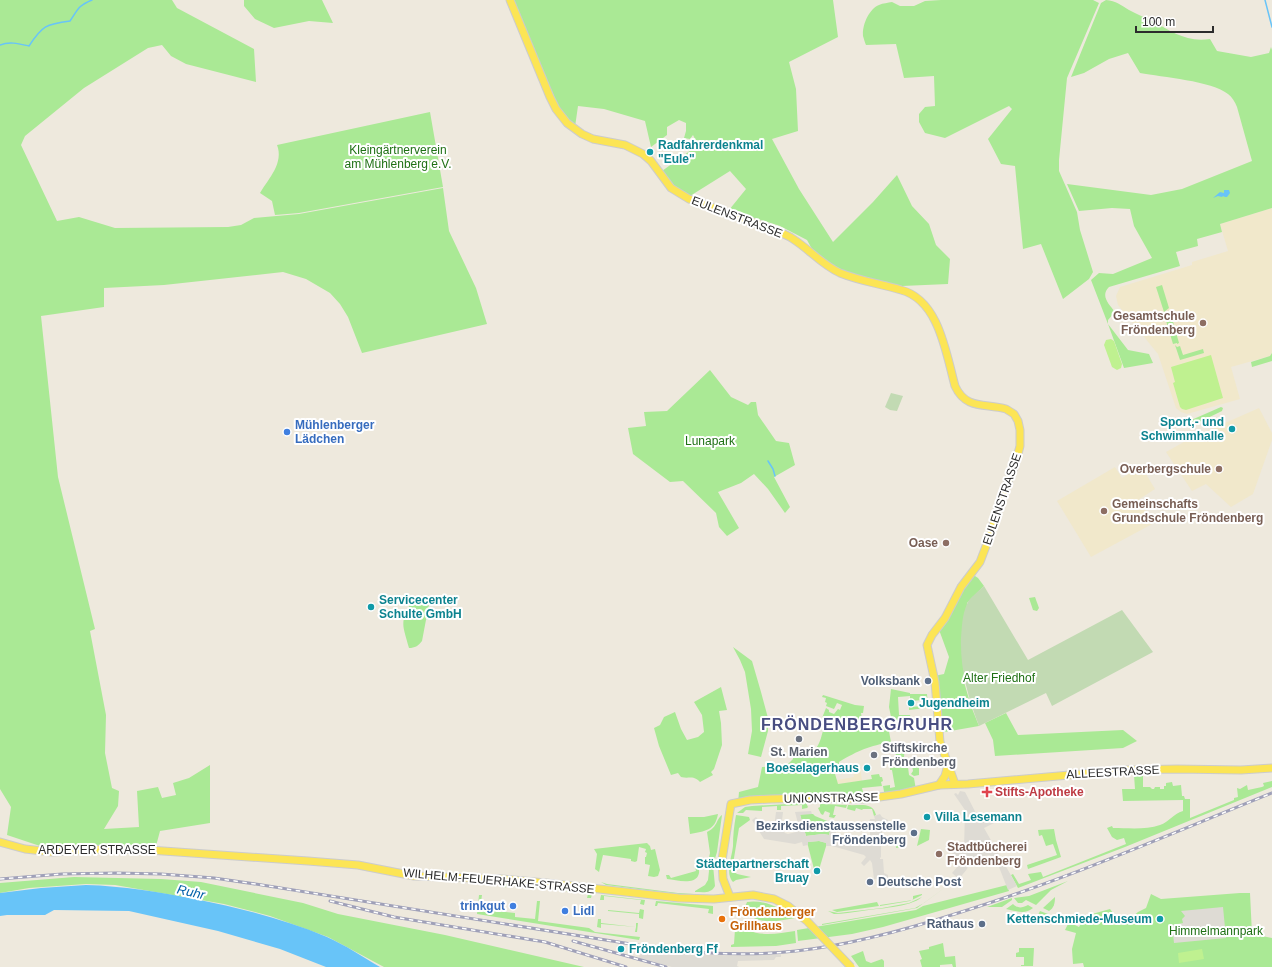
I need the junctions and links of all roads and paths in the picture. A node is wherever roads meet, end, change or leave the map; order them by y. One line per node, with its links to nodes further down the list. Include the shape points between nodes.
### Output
1 (510, 0): 2 (main road, EULENSTRASSE, via 550,97 561,116 573,128 593,139 625,146 643,154 671,188 689,200 779,232 839,272 914,295 923,302 942,336 958,394 974,404 1006,409 1016,417 1020,430 1019,455 998,504 984,553 928,642 927,649 936,682 940,742)
2 (948, 765): 4 (main road, EULENSTRASSE); 5 (main road)
3 (1272, 768): 4 (main road, ALLEESTRASSE, via 1126,770)
4 (955, 784): 5 (main road, UNIONSTRASSE)
5 (939, 785): 8 (main road, UNIONSTRASSE, via 877,798 775,798 731,804 722,860 722,874)
6 (0, 842): 7 (main road, ARDEYER STRASSE, via 25,849 52,852 108,849)
7 (196, 853): 8 (main road, WILHELM-FEUERHAKE-STRASSE, via 358,865 414,876 546,882 679,898)
8 (730, 897): 9 (main road, WILHELM-FEUERHAKE-STRASSE, bridge, via 763,896 788,906 807,921)
9 (851, 967)

